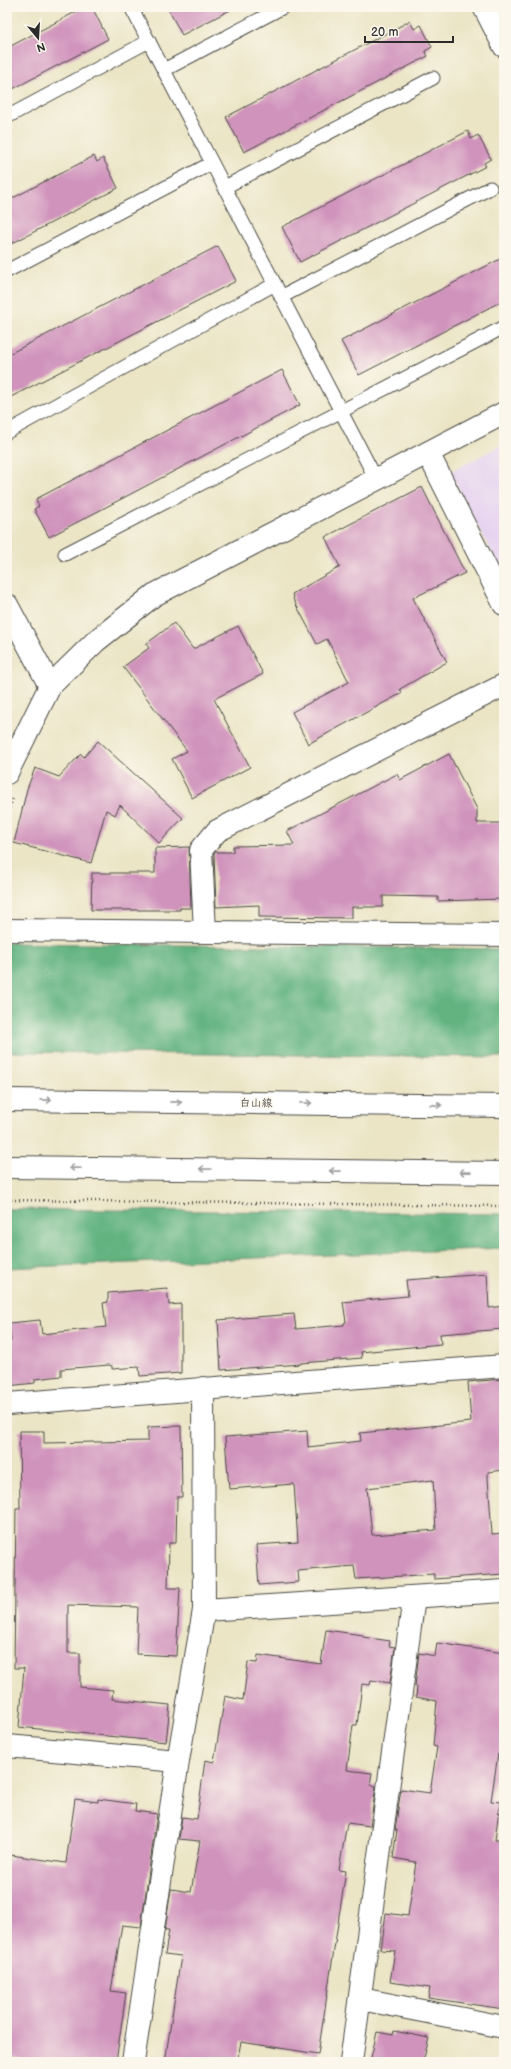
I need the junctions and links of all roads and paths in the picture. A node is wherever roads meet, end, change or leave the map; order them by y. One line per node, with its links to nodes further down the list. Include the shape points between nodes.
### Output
1 (131, 7): 4 (lane)
2 (283, 7): 6 (lane)
3 (484, 7): 5 (street)
4 (149, 41): 6 (lane); 8 (lane)
5 (504, 46)
6 (164, 70): 9 (lane)
7 (433, 78): 10 (lane)
8 (7, 117)
9 (212, 163): 10 (lane); 12 (lane)
10 (225, 187): 13 (lane)
11 (490, 188): 14 (lane)
12 (7, 271)
13 (275, 284): 14 (lane); 18 (lane)
14 (281, 297): 16 (lane)
15 (504, 327): 16 (lane)
16 (340, 411): 20 (lane); 21 (lane)
17 (504, 414): 19 (street)
18 (7, 432)
19 (428, 452): 20 (street); 22 (street)
20 (376, 479): 25 (street, via 154,594 96,641)
21 (65, 554)
22 (504, 604)
23 (7, 605): 25 (street)
24 (504, 685): 30 (street, via 217,831 201,850)
25 (50, 686): 26 (street)
26 (7, 773)
27 (14, 794): 28 (path)
28 (7, 815)
29 (7, 930): 30 (street)
30 (205, 932): 31 (street)
31 (504, 935)
32 (7, 1100): 33 (street, 白山線, one-way to 33)
33 (504, 1106)
34 (7, 1167): 35 (street, one-way to 34)
35 (504, 1173)
36 (7, 1200): 37 (path)
37 (504, 1206)
38 (504, 1366): 39 (street)
39 (203, 1388): 40 (street); 43 (street)
40 (7, 1404)
41 (504, 1591): 42 (street)
42 (414, 1597): 43 (street); 46 (street)
43 (204, 1610): 45 (street)
44 (7, 1746): 45 (street)
45 (178, 1761): 48 (street)
46 (361, 1999): 47 (street); 49 (street)
47 (504, 2028)
48 (133, 2062)
49 (351, 2062)

